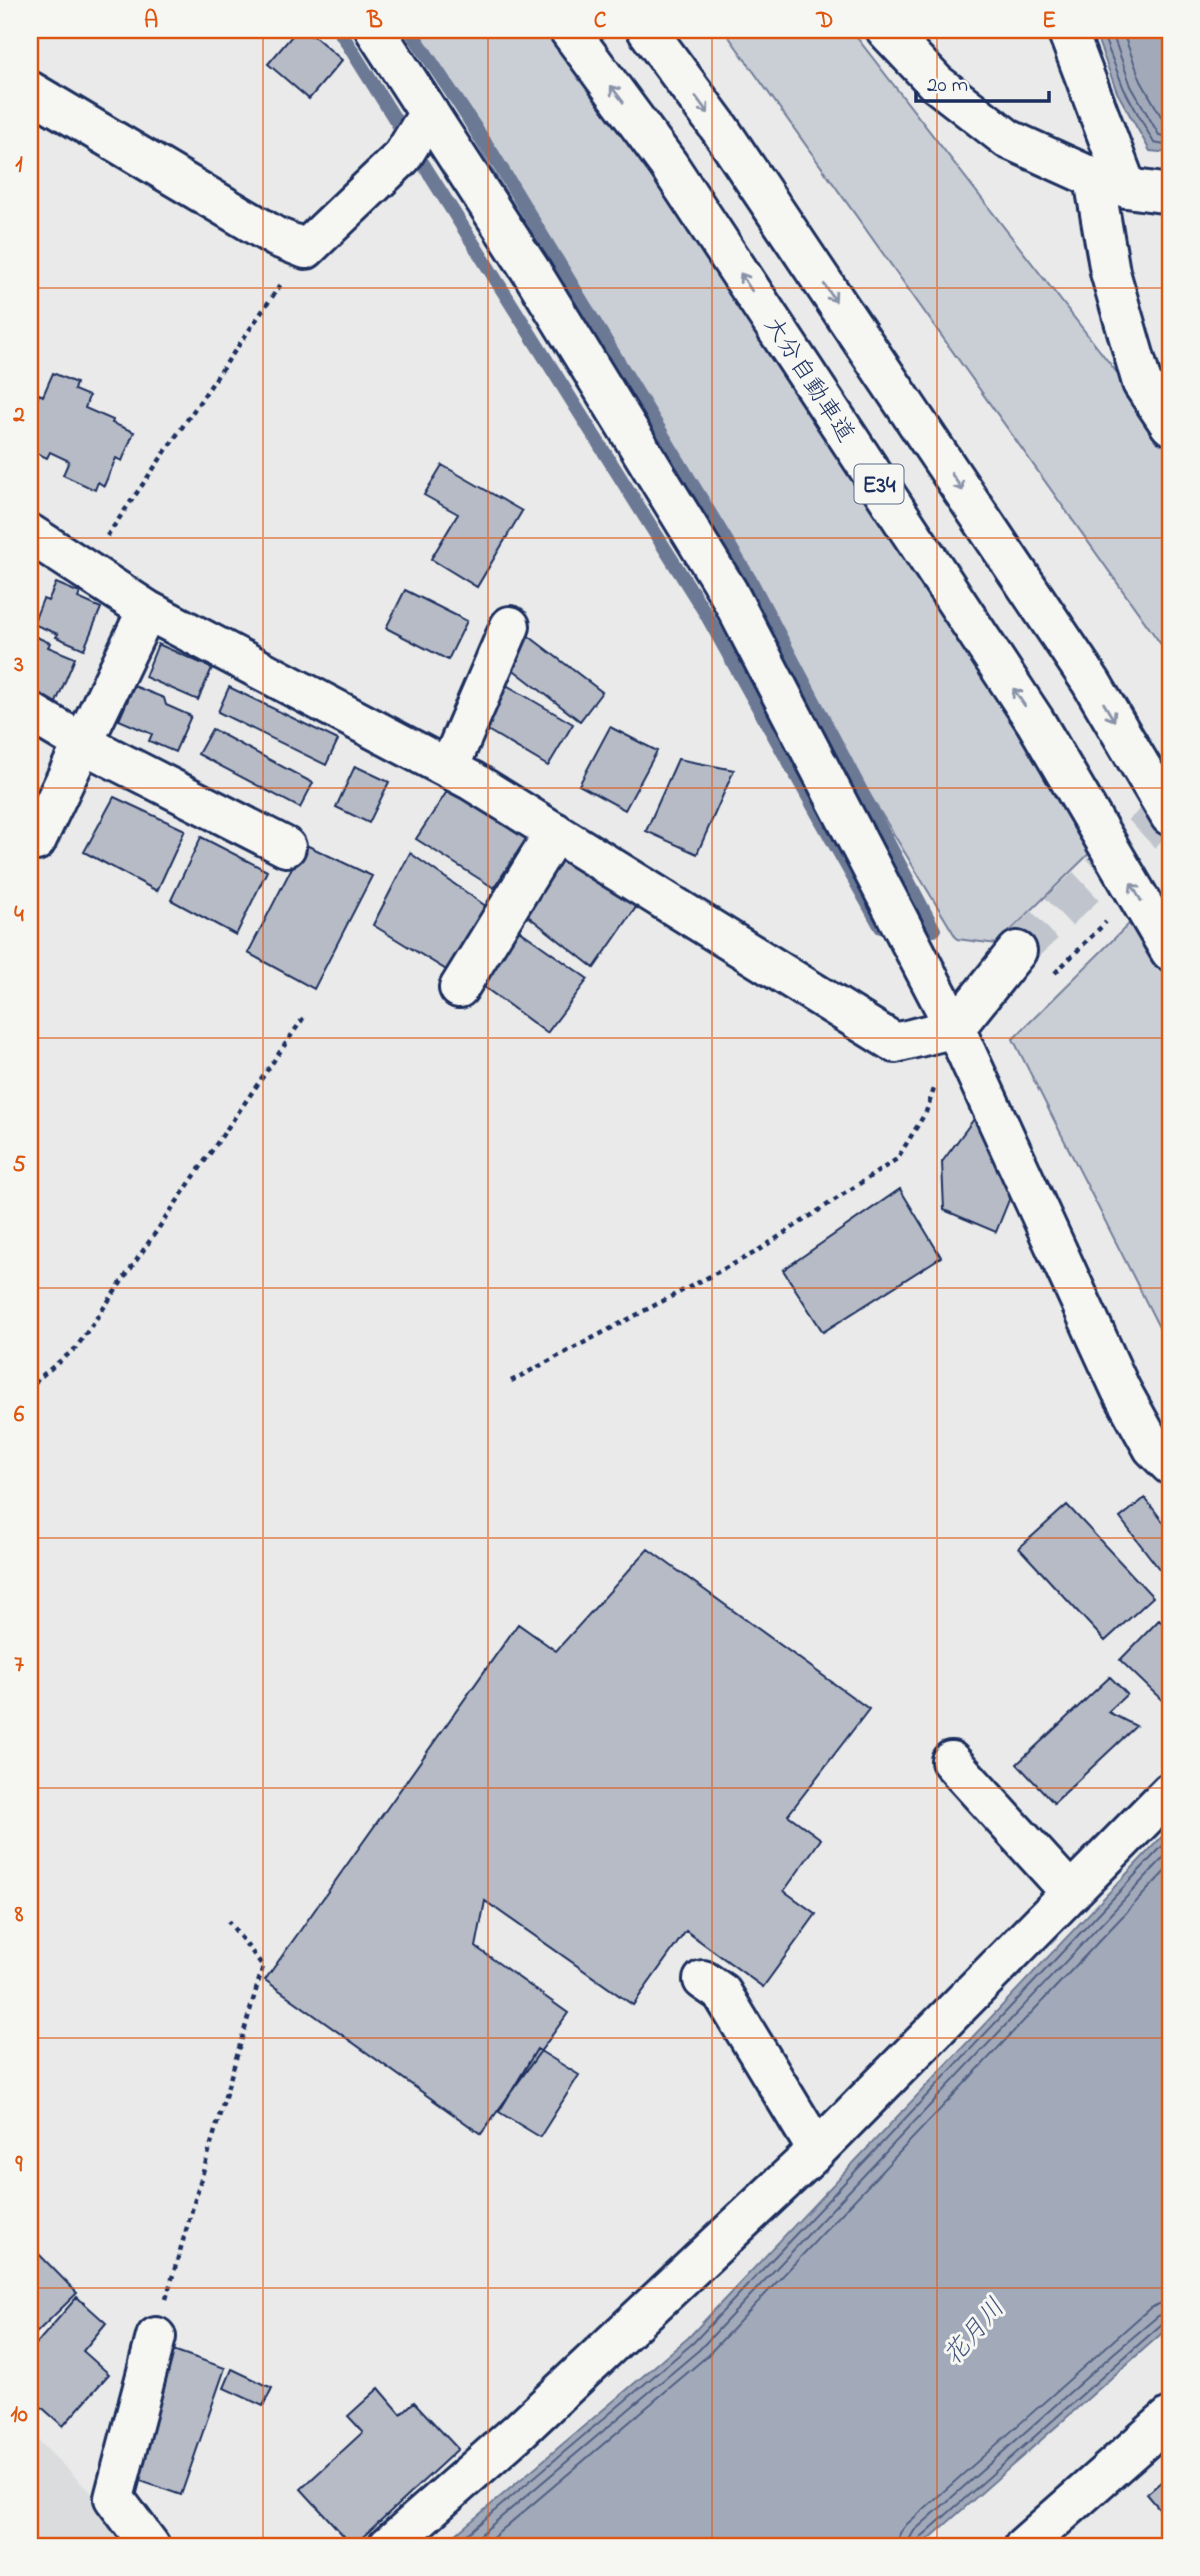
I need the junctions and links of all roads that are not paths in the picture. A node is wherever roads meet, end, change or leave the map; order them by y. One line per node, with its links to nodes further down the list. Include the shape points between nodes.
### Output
1 (374, 30): 7 (main road)
2 (569, 30): 22 (main road, 大分自動車道 / E34, one-way to 2, via 1035,721 668,163)
3 (647, 30): 17 (main road, E34, one-way to 17, via 720,129 1091,682)
4 (886, 30): 8 (main road, via 936,83 1008,139)
5 (1067, 30): 8 (main road)
6 (30, 91): 7 (main road, via 276,237 306,249)
7 (417, 132): 24 (main road, via 531,271 728,592)
8 (1111, 183): 9 (main road); 10 (main road, via 1110,272 1142,383)
9 (1170, 194)
10 (1170, 425)
11 (30, 534): 12 (main road)
12 (147, 610): 15 (main road); 16 (main road)
13 (510, 626): 16 (main road)
14 (30, 712): 15 (main road)
15 (85, 744): 19 (main road); 20 (main road)
16 (449, 768): 18 (main road)
17 (1170, 816)
18 (555, 832): 23 (main road); 24 (main road, via 895,1043)
19 (36, 841)
20 (286, 847)
21 (1017, 951): 24 (main road)
22 (1170, 951)
23 (459, 988)
24 (955, 1028): 25 (main road, via 1121,1390 1153,1448)
25 (1170, 1465)
26 (951, 1761): 28 (main road)
27 (1170, 1792): 28 (main road)
28 (1071, 1893): 30 (main road)
29 (703, 1980): 30 (main road, via 722,1993)
30 (817, 2150): 34 (main road, via 519,2431)
31 (156, 2337): 33 (main road, via 114,2498)
32 (1170, 2417): 35 (main road)
33 (150, 2546)
34 (388, 2546)
35 (1024, 2546)

